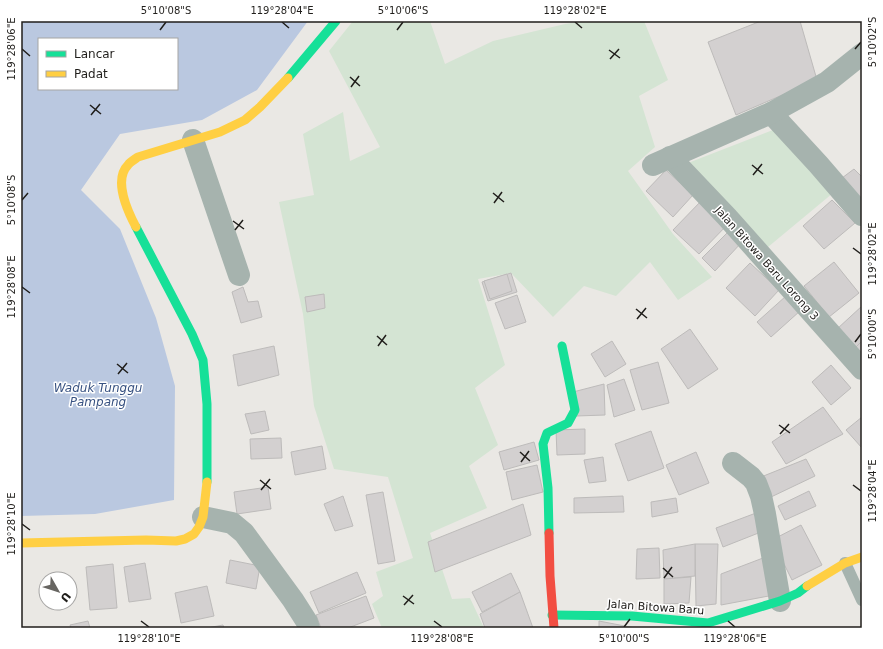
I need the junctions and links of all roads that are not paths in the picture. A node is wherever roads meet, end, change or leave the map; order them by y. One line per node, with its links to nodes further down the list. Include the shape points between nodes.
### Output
1 (336, 21): 4 (street, via 282,84 245,120 220,132)
2 (862, 54): 3 (street, via 827,82)
3 (771, 113): 5 (street); 8 (street, Jalan Bitowa Baru Lorong 3, via 662,161 727,217)
4 (193, 140): 6 (street); 10 (street, via 138,157 127,165 121,177 122,192 133,222 203,360 207,404 207,488)
5 (862, 215)
6 (239, 274)
7 (562, 346): 16 (street, via 575,410 570,422 547,433 543,444 548,488)
8 (862, 369)
9 (733, 463): 15 (street, via 751,477 761,496)
10 (203, 517): 11 (street, via 194,534 176,541); 17 (street, via 232,523 244,533 293,600)
11 (21, 543)
12 (862, 556): 13 (street, Jalan Bitowa Baru)
13 (845, 563): 14 (lane); 15 (street, Jalan Bitowa Baru, via 798,593)
14 (862, 600)
15 (780, 601): 16 (street, Jalan Bitowa Baru, via 708,623 632,616)
16 (552, 615): 18 (street)
17 (309, 628)
18 (554, 628)

